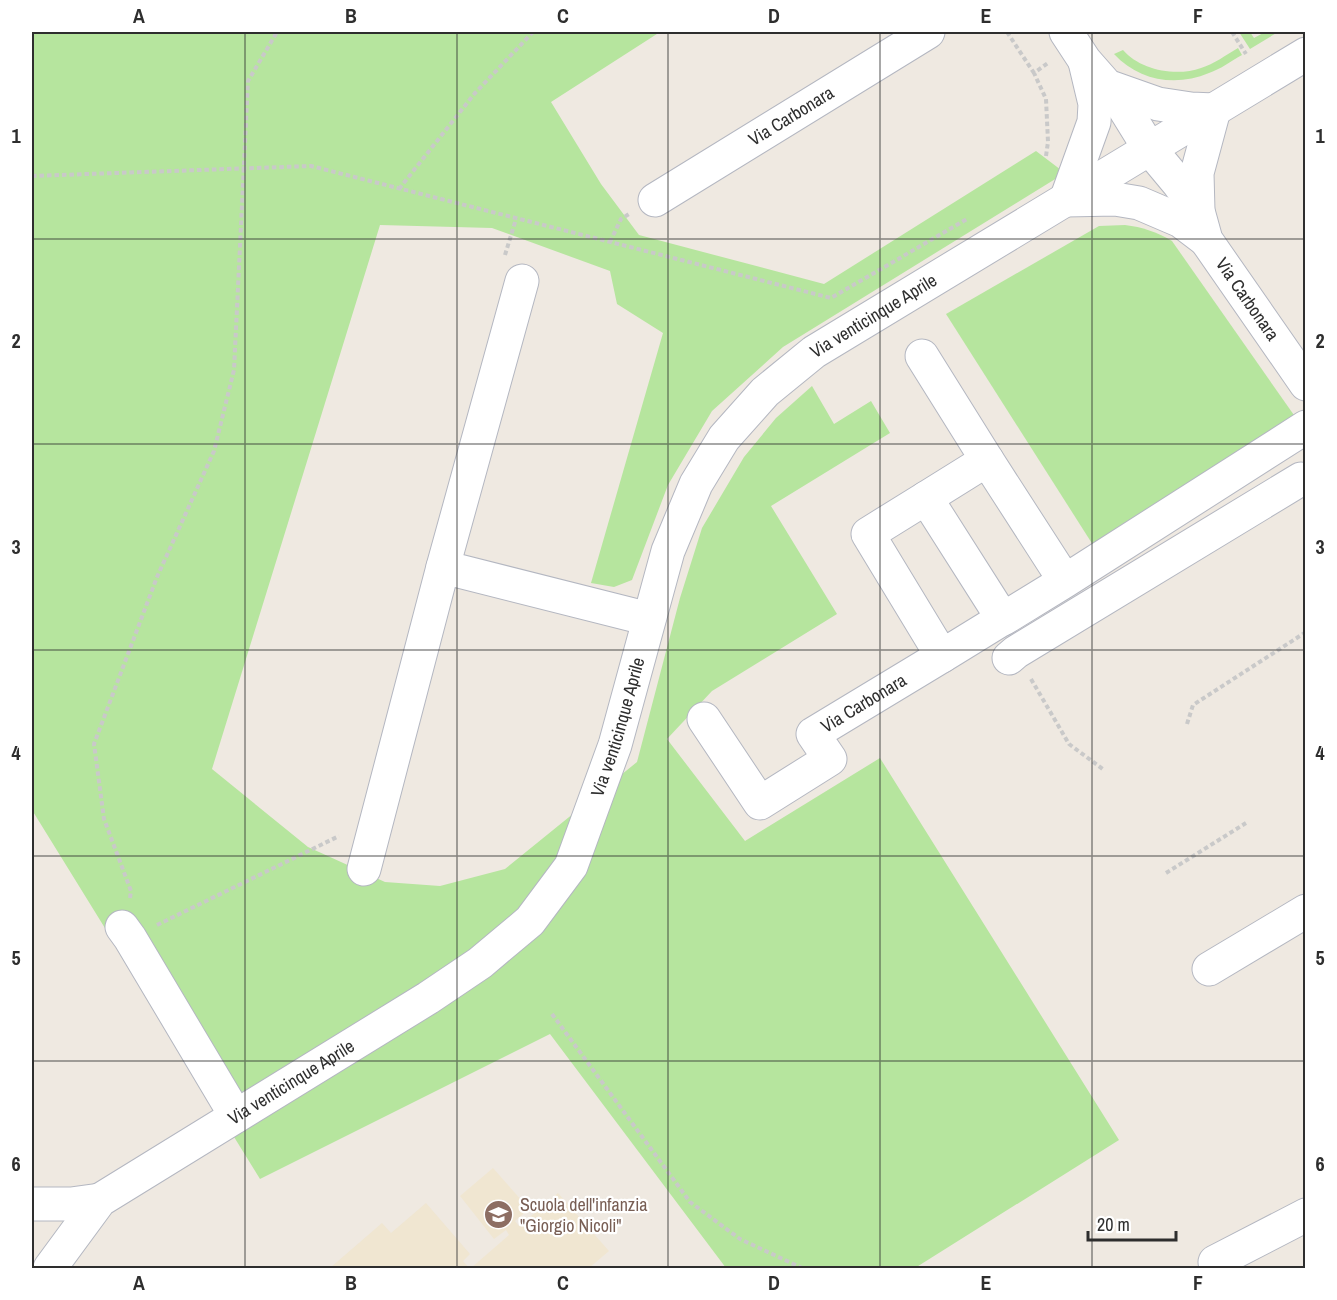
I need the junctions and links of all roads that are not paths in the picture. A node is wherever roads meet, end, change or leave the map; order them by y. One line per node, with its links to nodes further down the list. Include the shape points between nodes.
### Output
1 (928, 32): 7 (street, Via Carbonara)
2 (1059, 46): 4 (street, via 1085,61)
3 (1305, 54): 5 (street, Via venticinque Aprile)
4 (1101, 95): 5 (street); 6 (street, Via Carbonara); 8 (street)
5 (1214, 110): 6 (street, Via venticinque Aprile); 9 (street, via 1197,173)
6 (1141, 153): 8 (street, Via venticinque Aprile); 9 (street, Via Carbonara)
7 (655, 200)
8 (1066, 200): 9 (street, Via venticinque Aprile, via 1139,202); 22 (street, Via venticinque Aprile, via 814,352 765,392 724,438 696,484 668,551)
9 (1195, 224): 12 (street, Via Carbonara)
10 (522, 281): 19 (street)
11 (922, 356): 14 (street)
12 (1305, 384)
13 (1305, 427): 15 (street, Via Carbonara)
14 (987, 460): 17 (street); 20 (street)
15 (1248, 464): 18 (street); 20 (street, Via Carbonara)
16 (1301, 479): 18 (street)
17 (926, 498): 21 (street, via 1003,619); 24 (street, via 868,534)
18 (1270, 498): 23 (street)
19 (443, 567): 22 (street); 26 (street)
20 (1065, 581): 21 (street, Via Carbonara)
21 (1007, 616): 24 (street, Via Carbonara)
22 (649, 619): 30 (street, Via venticinque Aprile, via 615,745 571,866 530,921 480,963 428,998)
23 (1013, 655)
24 (942, 656): 25 (street, Via Carbonara, via 813,734 830,759 760,803)
25 (704, 719)
26 (364, 869)
27 (1305, 911): 29 (street)
28 (125, 932): 30 (street)
29 (1209, 969)
30 (236, 1116): 32 (street, Via venticinque Aprile)
31 (32, 1204): 32 (street)
32 (84, 1210): 34 (street, Via venticinque Aprile); 35 (street, Via venticinque Aprile, via 44,1253); 36 (street, Via venticinque Aprile)
33 (1305, 1215): 37 (street, via 1215,1262)
34 (32, 1223)
35 (32, 1259)
36 (50, 1269)
37 (1217, 1269)

